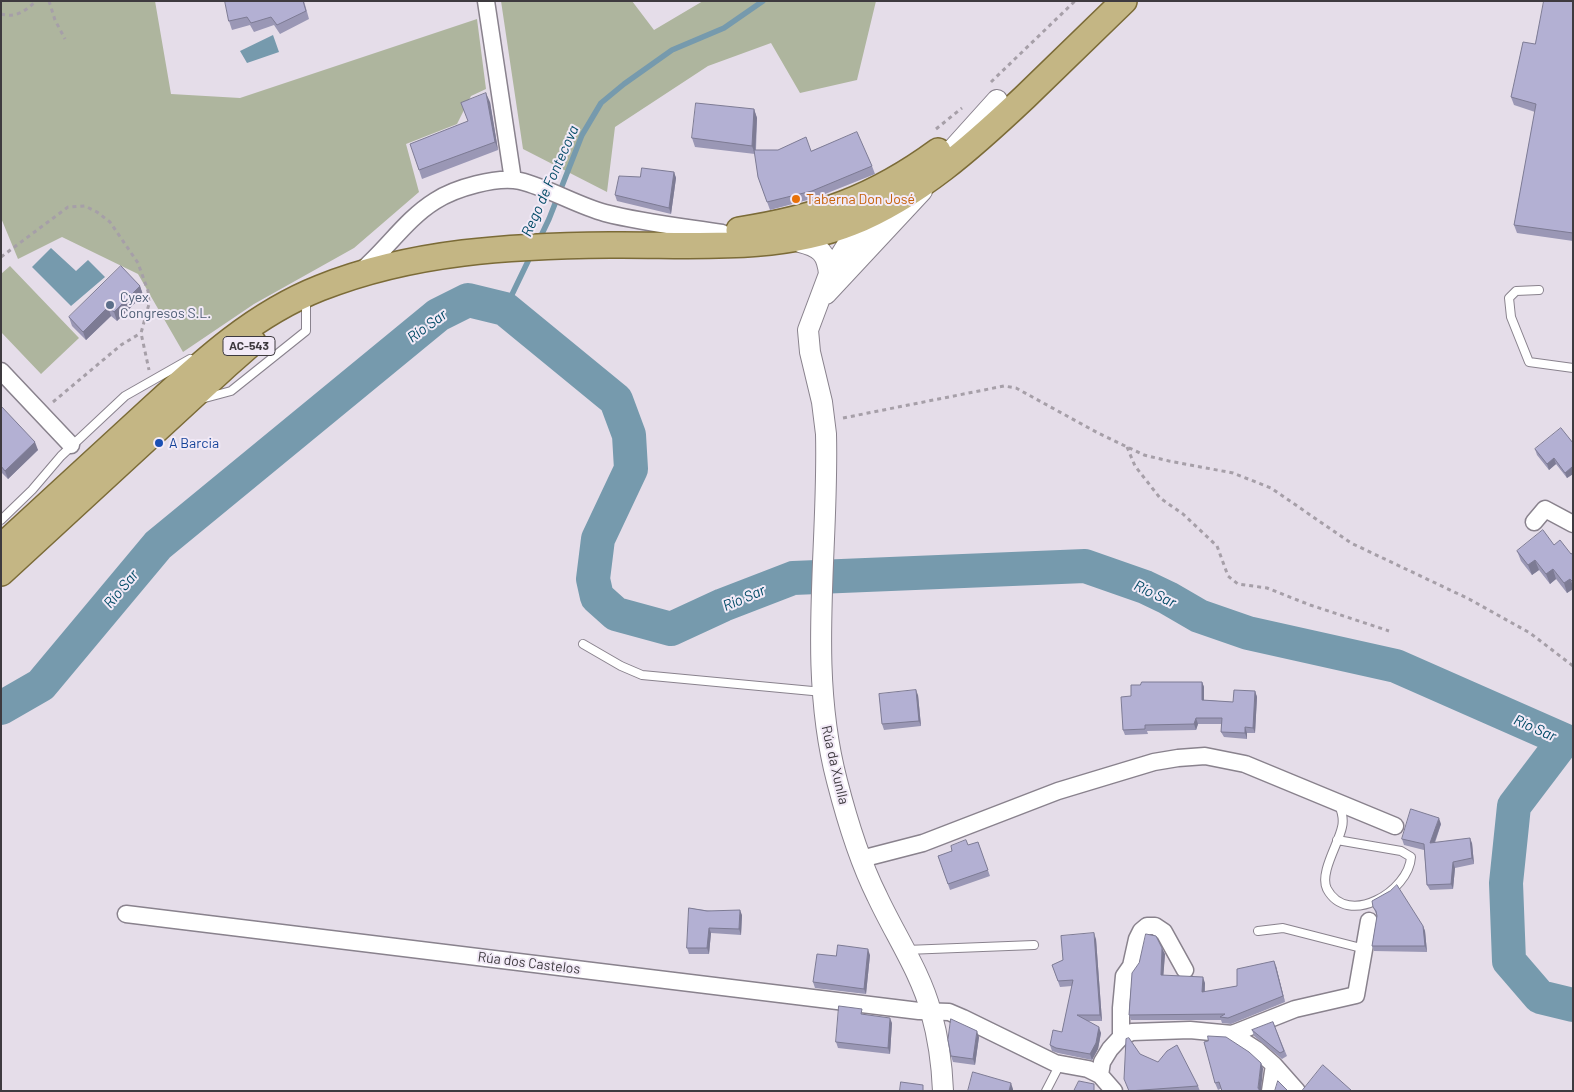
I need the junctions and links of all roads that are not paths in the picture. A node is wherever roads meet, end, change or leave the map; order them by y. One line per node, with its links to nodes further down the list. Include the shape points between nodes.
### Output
1 (486, 1): 6 (street)
2 (1100, 1): 4 (main road, AC-543)
3 (1124, 1): 5 (main road, AC-543, via 990,129)
4 (993, 92): 7 (main road, AC-543, via 958,135 928,158 871,192 819,213); 8 (street, via 954,148 888,194)
5 (943, 168): 8 (main road, AC-543); 8 (street, Rúa da Xunlla, via 902,213)
6 (513, 180): 7 (street, via 596,210 636,220); 13 (street, via 474,186 440,198 413,217)
7 (732, 231): 8 (street, via 768,230 821,222); 11 (main road, AC-543)
8 (860, 231): 9 (main road, AC-543); 10 (street); 12 (street, Rúa da Xunlla); 15 (street, Rúa da Xunlla)
9 (769, 242): 10 (street); 11 (main road, AC-543)
10 (800, 242): 12 (street, via 820,250 828,262)
11 (610, 245): 13 (main road, AC-543, via 483,251 405,262)
12 (829, 274): 15 (street, Rúa da Xunlla)
13 (355, 276): 16 (main road, AC-543); 17 (main road, AC-543, via 314,291)
14 (1538, 290): 20 (lane, via 1516,291 1509,298 1511,317 1529,362)
15 (820, 301): 34 (street, Rúa da Xunlla, via 810,322 809,339 825,421 826,448 821,590)
16 (306, 305): 19 (main road, AC-543); 23 (lane, via 306,331 231,391)
17 (260, 319): 18 (lane); 31 (main road, AC-543, via 198,366)
18 (198, 355): 22 (lane); 25 (lane, via 129,394)
19 (228, 364): 23 (main road, AC-543); 24 (lane)
20 (1573, 368)
21 (1, 371): 25 (street)
22 (166, 383)
23 (180, 408): 24 (main road, AC-543)
24 (147, 433): 26 (lane); 32 (main road, AC-543)
25 (72, 445): 27 (lane)
26 (112, 482)
27 (1, 520)
28 (1534, 522): 29 (street, via 1545,509)
29 (1573, 524)
30 (54, 536): 32 (lane)
31 (1, 547)
32 (1, 574)
33 (583, 644): 34 (lane, via 642,674)
34 (822, 692): 38 (street, Rúa da Xunlla, via 835,774)
35 (1338, 803): 36 (street); 37 (lane, via 1343,814); 38 (street, via 1245,764 1205,756 1178,758 1154,762 1058,791 923,843)
36 (1395, 826)
37 (1337, 840): 37 (lane, via 1325,883 1342,902 1356,906 1370,904 1399,884 1411,866 1411,857 1401,851)
38 (861, 859): 44 (street, Rúa da Xunlla)
39 (126, 914): 46 (street, Rúa dos Castelos)
40 (1369, 921): 43 (street)
41 (1258, 931): 43 (lane, via 1283,928)
42 (1034, 945): 44 (lane)
43 (1365, 949): 47 (street, via 1356,995 1295,1009)
44 (904, 950): 46 (street, Rúa da Xunlla)
45 (1185, 970): 48 (street, via 1164,932 1156,926 1147,926 1141,931 1132,966 1124,976)
46 (931, 1012): 49 (street, via 949,1012); 52 (street, Rúa da Xunlla)
47 (1232, 1034): 48 (street, via 1190,1030 1132,1032); 50 (street)
48 (1121, 1037): 51 (street, via 1102,1062)
49 (1060, 1064): 51 (street); 53 (lane)
50 (1274, 1065): 55 (street); 56 (street)
51 (1100, 1076): 54 (street)
52 (943, 1091)
53 (1046, 1091)
54 (1114, 1091)
55 (1270, 1091)
56 (1297, 1091)

